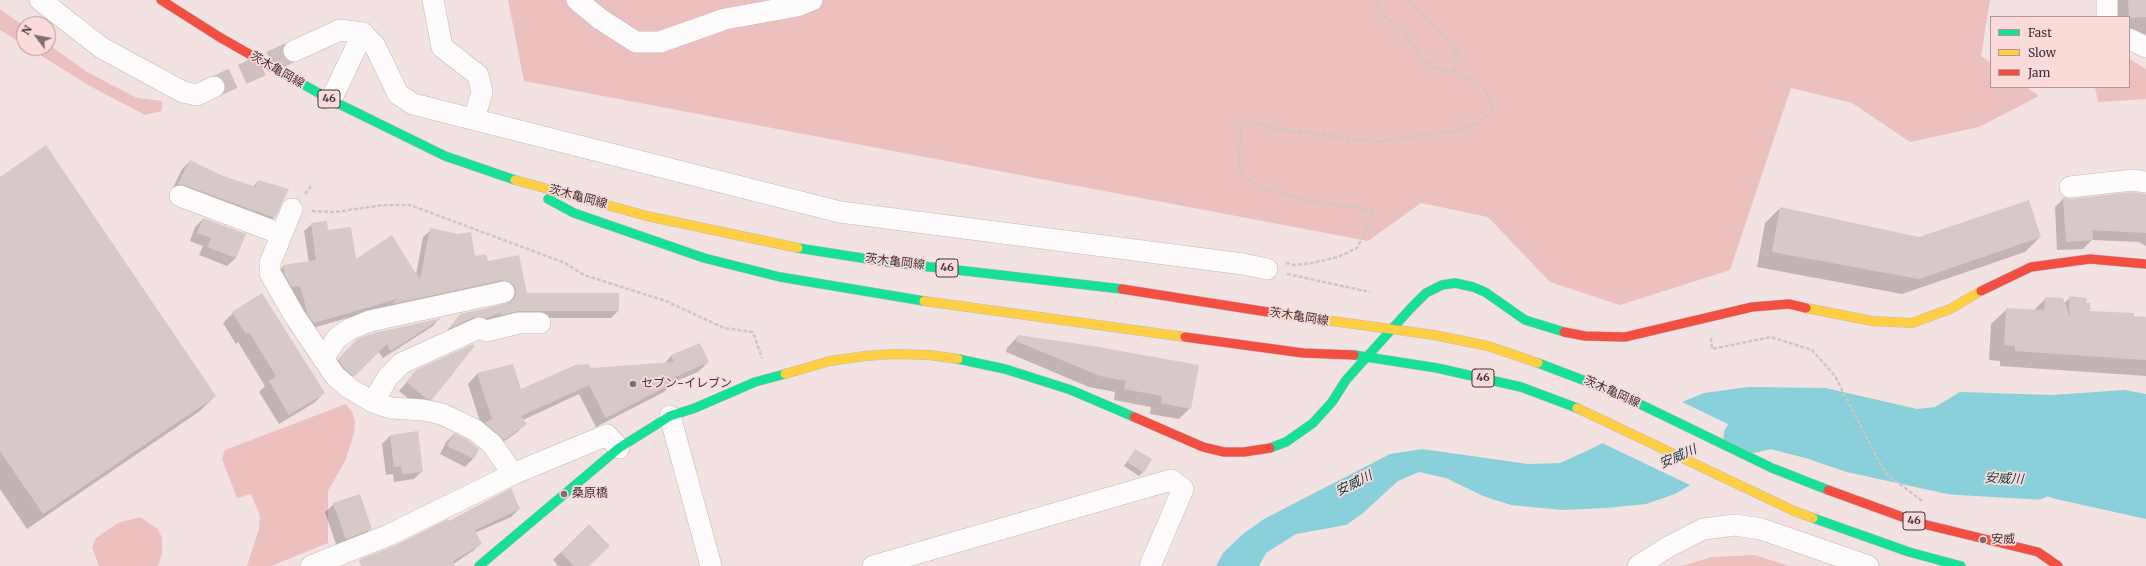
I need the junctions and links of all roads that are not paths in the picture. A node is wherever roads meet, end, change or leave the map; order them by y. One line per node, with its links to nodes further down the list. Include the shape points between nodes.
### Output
1 (42, 0): 12 (street, via 102,48 182,92 197,95)
2 (161, 0): 13 (main road, 茨木亀岡線 / 46, via 221,38)
3 (433, 0): 14 (street, via 442,47 478,75 482,92)
4 (577, 0): 5 (street, via 600,19 636,42 660,42 725,19 797,6)
5 (812, 0)
6 (2107, 0): 7 (street)
7 (2108, 16)
8 (363, 33): 11 (street, via 340,30); 13 (street); 14 (street, via 375,46 398,94 413,104)
9 (2130, 39): 10 (street)
10 (2146, 47)
11 (294, 51)
12 (214, 86)
13 (331, 100): 15 (main road, 茨木亀岡線 / 46, via 445,156)
14 (474, 119): 22 (street, via 840,212)
15 (508, 178): 25 (main road, 茨木亀岡線 / 46, via 647,216 790,246 887,262 1113,288); 26 (main road, 茨木亀岡線 / 46, via 574,213 636,236 704,258 780,278 892,297 1303,353)
16 (2146, 182): 17 (street, via 2132,180)
17 (2070, 187)
18 (180, 196): 20 (street)
19 (292, 210): 20 (street)
20 (281, 234): 27 (street, via 270,263 270,273)
21 (2146, 264): 25 (main road, via 2090,259 2031,267 1950,309 1912,323 1872,321 1789,304 1752,307 1625,337 1585,336 1539,326 1512,312 1485,292 1455,283 1442,285 1426,293)
22 (1267, 269)
23 (504, 292): 27 (street, via 370,321 350,329 337,338)
24 (540, 323): 28 (street, via 519,323 488,331 479,328 402,363 388,376)
25 (1392, 329): 26 (main road); 40 (main road, 茨木亀岡線 / 46, via 1488,346 1569,373 1617,393 1772,468 1919,523 2038,552)
26 (1367, 356): 29 (main road, via 1346,380 1332,402 1308,426 1286,442 1266,449 1244,452 1224,452 1203,447 1071,390 1041,380 970,361 928,355 865,356 830,361 755,382); 39 (main road, 茨木亀岡線 / 46, via 1437,368 1521,387 1594,415 1794,511 1909,552)
27 (323, 358): 28 (street, via 335,376)
28 (373, 402): 31 (street, via 391,408 442,414 475,430 492,444)
29 (670, 416): 30 (main road); 34 (street)
30 (619, 448): 31 (street, via 607,435); 33 (main road)
31 (513, 474): 32 (street, via 389,535)
32 (311, 566)
33 (480, 566)
34 (711, 566)
35 (873, 566): 36 (street, via 1171,480 1183,489)
36 (1150, 566)
37 (1638, 566): 38 (street, via 1668,546 1703,529 1735,524 1761,529)
38 (1868, 566)
39 (1961, 566)
40 (2058, 566)

